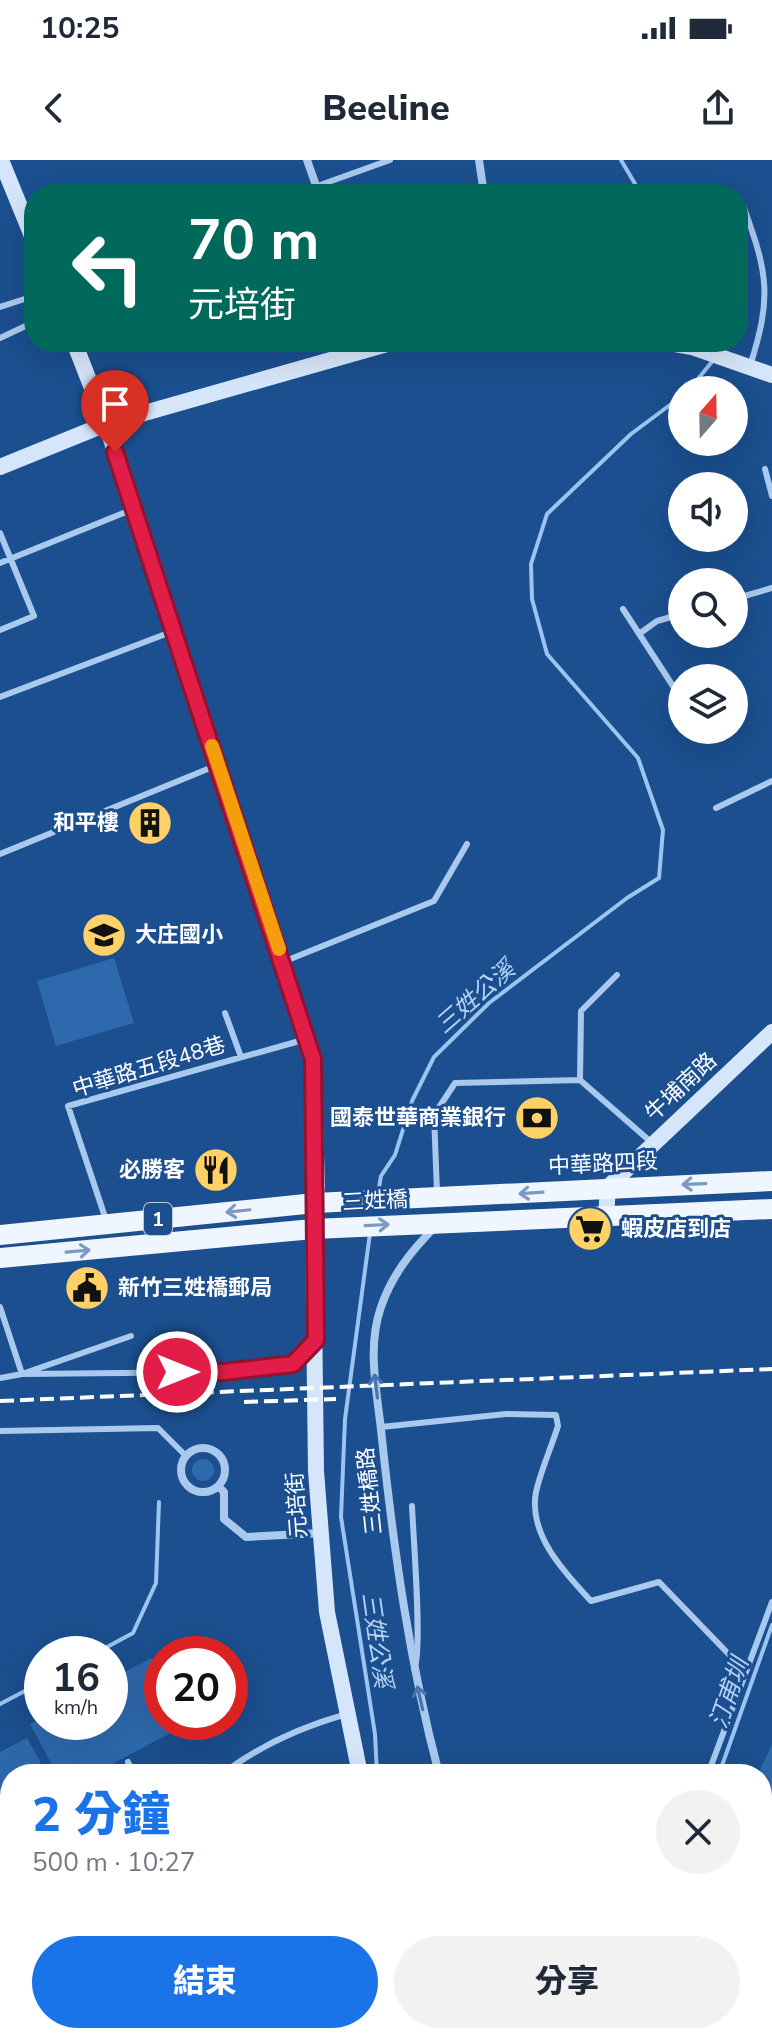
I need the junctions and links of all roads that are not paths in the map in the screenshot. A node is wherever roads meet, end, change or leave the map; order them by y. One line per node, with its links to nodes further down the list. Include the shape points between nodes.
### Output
1 (307, 160): 5 (street)
2 (390, 160): 6 (lane)
3 (479, 160): 7 (street)
4 (3, 162): 8 (street)
5 (315, 184)
6 (332, 184)
7 (483, 184)
8 (24, 216)
9 (748, 219): 17 (lane, via 767,270 764,328)
10 (24, 299): 11 (lane)
11 (0, 307)
12 (24, 327): 13 (lane)
13 (0, 338)
14 (78, 352): 19 (street, 元培街)
15 (343, 352): 19 (street)
16 (707, 352): 17 (street)
17 (750, 366): 18 (street)
18 (772, 375)
19 (106, 424): 20 (street); 23 (street, 元培街)
20 (0, 467)
21 (765, 469): 22 (lane)
22 (772, 496)
23 (134, 509): 25 (lane); 32 (street, 元培街)
24 (0, 533): 25 (lane)
25 (11, 559): 26 (lane); 31 (lane, via 34,616)
26 (0, 563)
27 (772, 588): 28 (lane)
28 (748, 595)
29 (623, 609): 33 (lane)
30 (668, 618): 33 (lane)
31 (0, 630)
32 (174, 631): 35 (lane); 36 (street, 元培街)
33 (639, 634): 34 (lane)
34 (668, 679)
35 (0, 697)
36 (218, 764): 40 (lane); 41 (street, 元培街)
37 (772, 781): 38 (lane)
38 (716, 808)
39 (467, 844): 41 (lane, via 434,901)
40 (0, 854)
41 (283, 962): 45 (street, 元培街)
42 (617, 975): 47 (lane, via 581,1011)
43 (225, 1013): 46 (lane)
44 (772, 1032): 48 (street, 牛埔南路)
45 (308, 1039): 46 (lane, 中華路五段48巷); 52 (street, 元培街, via 313,1059)
46 (241, 1057): 56 (lane, 中華路五段48巷, via 68,1106)
47 (580, 1080): 48 (lane); 51 (lane, via 455,1083 434,1115)
48 (653, 1144): 50 (street, 牛埔南路)
49 (772, 1181): 50 (main road, 中華路四段 / 1, one-way to 50)
50 (608, 1187): 51 (main road, 中華路四段 / 1, one-way to 51); 54 (street)
51 (438, 1199): 52 (main road, 三姓橋 / 1)
52 (315, 1203): 56 (main road, 1, one-way to 56); 57 (street, 元培街)
53 (772, 1209): 54 (main road, 1)
54 (606, 1217): 55 (main road, 1)
55 (441, 1221): 57 (main road, 三姓橋 / 1, one-way to 55); 65 (street, 三姓橋路, one-way to 55, via 372,1353 380,1307 405,1258)
56 (107, 1224): 58 (main road, 1)
57 (313, 1229): 59 (main road, 1, one-way to 57); 62 (street, 元培街)
58 (0, 1235)
59 (0, 1258)
60 (0, 1307): 63 (lane)
61 (131, 1336): 63 (lane)
62 (316, 1340): 63 (lane, via 293,1364 224,1372); 70 (street, 元培街)
63 (22, 1374): 64 (lane)
64 (0, 1378)
65 (381, 1427): 72 (street, 三姓橋路); 73 (lane, via 506,1414 556,1415 558,1426 535,1495 541,1535 564,1572 591,1601 659,1582)
66 (0, 1431): 67 (lane, via 158,1428)
67 (186, 1456): 68 (street, via 181,1470 185,1483 205,1492); 68 (street, via 198,1449 218,1454 224,1466)
68 (218, 1486): 70 (street, via 224,1492 224,1519 246,1537)
69 (412, 1506): 72 (lane, via 418,1662)
70 (321, 1533): 74 (street, 元培街, via 327,1612)
71 (772, 1602): 73 (lane)
72 (414, 1670): 77 (street, 三姓橋路, one-way to 72)
73 (745, 1671): 78 (lane)
74 (347, 1714): 75 (lane, via 313,1723); 76 (street, 元培街)
75 (237, 1764)
76 (358, 1764)
77 (437, 1764)
78 (712, 1764)

